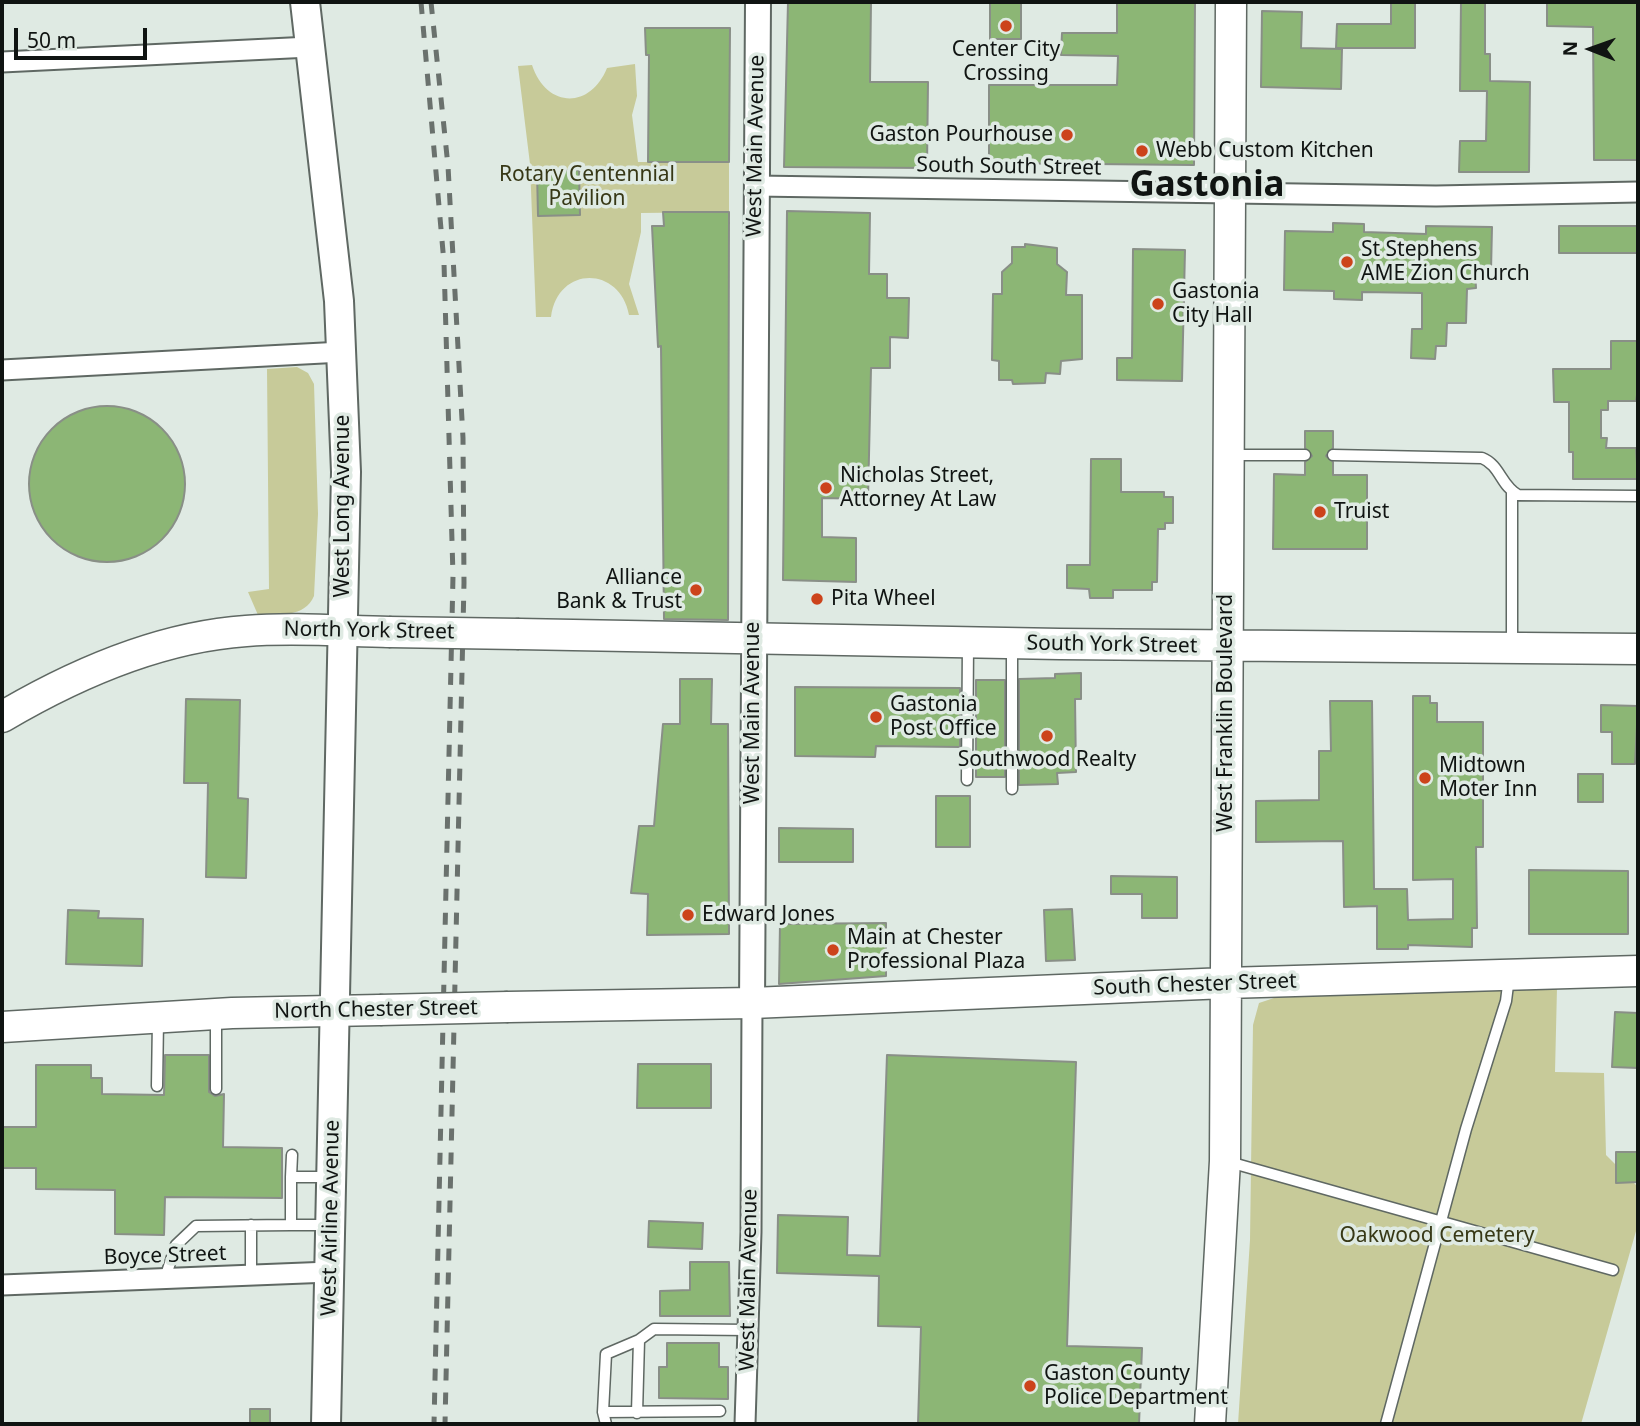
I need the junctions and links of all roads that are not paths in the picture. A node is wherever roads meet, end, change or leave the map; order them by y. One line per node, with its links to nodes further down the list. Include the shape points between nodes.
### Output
1 (305, 2): 4 (main road, West Long Avenue)
2 (758, 2): 6 (street, West Main Avenue)
3 (1231, 2): 8 (main road, West Franklin Boulevard)
4 (310, 47): 5 (street); 9 (main road, West Long Avenue)
5 (2, 62)
6 (756, 186): 8 (street, South South Street); 17 (street, West Main Avenue)
7 (1638, 192): 8 (street, South South Street, via 1436,197)
8 (1229, 193): 11 (main road, West Franklin Boulevard)
9 (342, 352): 10 (street); 16 (main road, West Long Avenue, via 346,472)
10 (2, 370)
11 (1227, 455): 12 (lane); 20 (main road, West Franklin Boulevard)
12 (1305, 455)
13 (1333, 455): 14 (lane, via 1488,460)
14 (1513, 492): 15 (lane, via 1524,496); 21 (lane)
15 (1638, 496)
16 (342, 631): 17 (main road, North York Street, bridge); 23 (main road, North York Street, via 243,631 179,643 99,668); 30 (main road, West Long Avenue)
17 (753, 639): 18 (main road, South York Street); 29 (street, West Main Avenue)
18 (968, 642): 19 (main road, South York Street); 24 (lane)
19 (1012, 643): 20 (main road, South York Street); 25 (lane)
20 (1226, 646): 21 (main road, South York Street); 28 (main road, West Franklin Boulevard)
21 (1511, 648): 22 (main road, South York Street)
22 (1638, 649)
23 (2, 717)
24 (967, 780)
25 (1012, 789)
26 (1638, 971): 27 (main road, South Chester Street)
27 (1509, 976): 28 (main road, South Chester Street); 40 (lane, via 1506,1001)
28 (1226, 983): 29 (main road, South Chester Street); 37 (main road, West Franklin Boulevard)
29 (752, 1003): 30 (main road, North Chester Street, bridge); 49 (street, West Main Avenue)
30 (334, 1013): 31 (main road, North Chester Street); 39 (main road, West Airline Avenue)
31 (216, 1014): 32 (main road, North Chester Street); 35 (lane)
32 (158, 1017): 33 (main road, North Chester Street); 34 (lane)
33 (2, 1027)
34 (158, 1086)
35 (216, 1089)
36 (292, 1155): 38 (lane)
37 (1225, 1161): 40 (lane); 57 (main road, West Franklin Boulevard)
38 (291, 1177): 39 (lane); 42 (lane)
39 (332, 1177): 43 (main road, West Airline Avenue)
40 (1440, 1221): 44 (lane); 58 (lane)
41 (251, 1225): 42 (lane); 46 (lane); 47 (lane, via 196,1226 176,1245)
42 (291, 1225): 43 (lane)
43 (331, 1225): 45 (main road, West Airline Avenue)
44 (1613, 1270)
45 (330, 1272): 46 (street, Boyce Street); 54 (main road, West Airline Avenue)
46 (251, 1275): 47 (street, Boyce Street)
47 (165, 1278): 48 (street, Boyce Street)
48 (2, 1285)
49 (749, 1330): 50 (lane, via 654,1329); 56 (street, West Main Avenue)
50 (639, 1340): 52 (lane, via 606,1354); 53 (lane)
51 (720, 1411): 53 (lane)
52 (603, 1412): 53 (lane); 55 (lane)
53 (636, 1413)
54 (326, 1424)
55 (606, 1424)
56 (745, 1424)
57 (1210, 1424)
58 (1386, 1424)

